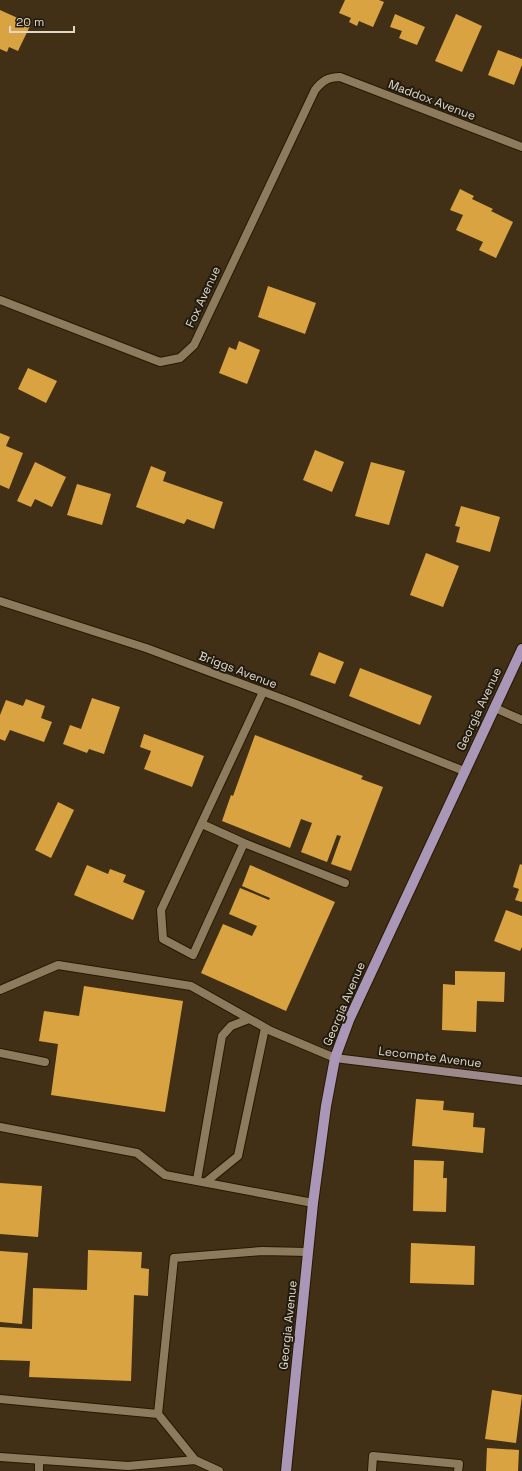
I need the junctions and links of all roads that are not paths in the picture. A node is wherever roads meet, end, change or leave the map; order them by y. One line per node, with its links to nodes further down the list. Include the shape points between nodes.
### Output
1 (333, 77): 2 (street, Maddox Avenue, via 340,77); 3 (street, Fox Avenue, via 320,83 315,90 194,345 180,358 160,362)
2 (522, 147)
3 (0, 300)
4 (0, 601): 6 (street, Briggs Avenue, via 146,648)
5 (522, 649): 7 (main road, Georgia Avenue)
6 (264, 692): 9 (street, Briggs Avenue); 10 (street)
7 (495, 708): 8 (street); 9 (main road, Georgia Avenue)
8 (522, 720)
9 (464, 771): 17 (main road, Georgia Avenue, via 349,1020)
10 (202, 824): 11 (street); 11 (street, via 161,910 163,939 193,955)
11 (244, 843): 12 (street)
12 (344, 883)
13 (0, 990): 14 (street, via 58,965 191,986)
14 (249, 1019): 15 (street); 21 (street, via 231,1026 222,1036)
15 (265, 1028): 17 (street); 22 (street, via 238,1156)
16 (0, 1053): 18 (street)
17 (335, 1058): 19 (street, Lecompte Avenue); 23 (main road, Georgia Avenue)
18 (45, 1062)
19 (522, 1081)
20 (0, 1127): 21 (street, via 137,1153 165,1175)
21 (198, 1180): 22 (street)
22 (206, 1182): 23 (street)
23 (313, 1203): 24 (main road, Georgia Avenue)
24 (308, 1252): 26 (street, via 262,1251 174,1258); 32 (main road, Georgia Avenue)
25 (0, 1399): 26 (street)
26 (158, 1414): 29 (street)
27 (0, 1457): 28 (street)
28 (39, 1460): 29 (street, via 128,1466); 30 (street)
29 (195, 1460): 31 (street)
30 (39, 1471)
31 (219, 1471)
32 (286, 1471)
33 (372, 1471): 34 (street, via 373,1456 459,1464)
34 (458, 1471)

